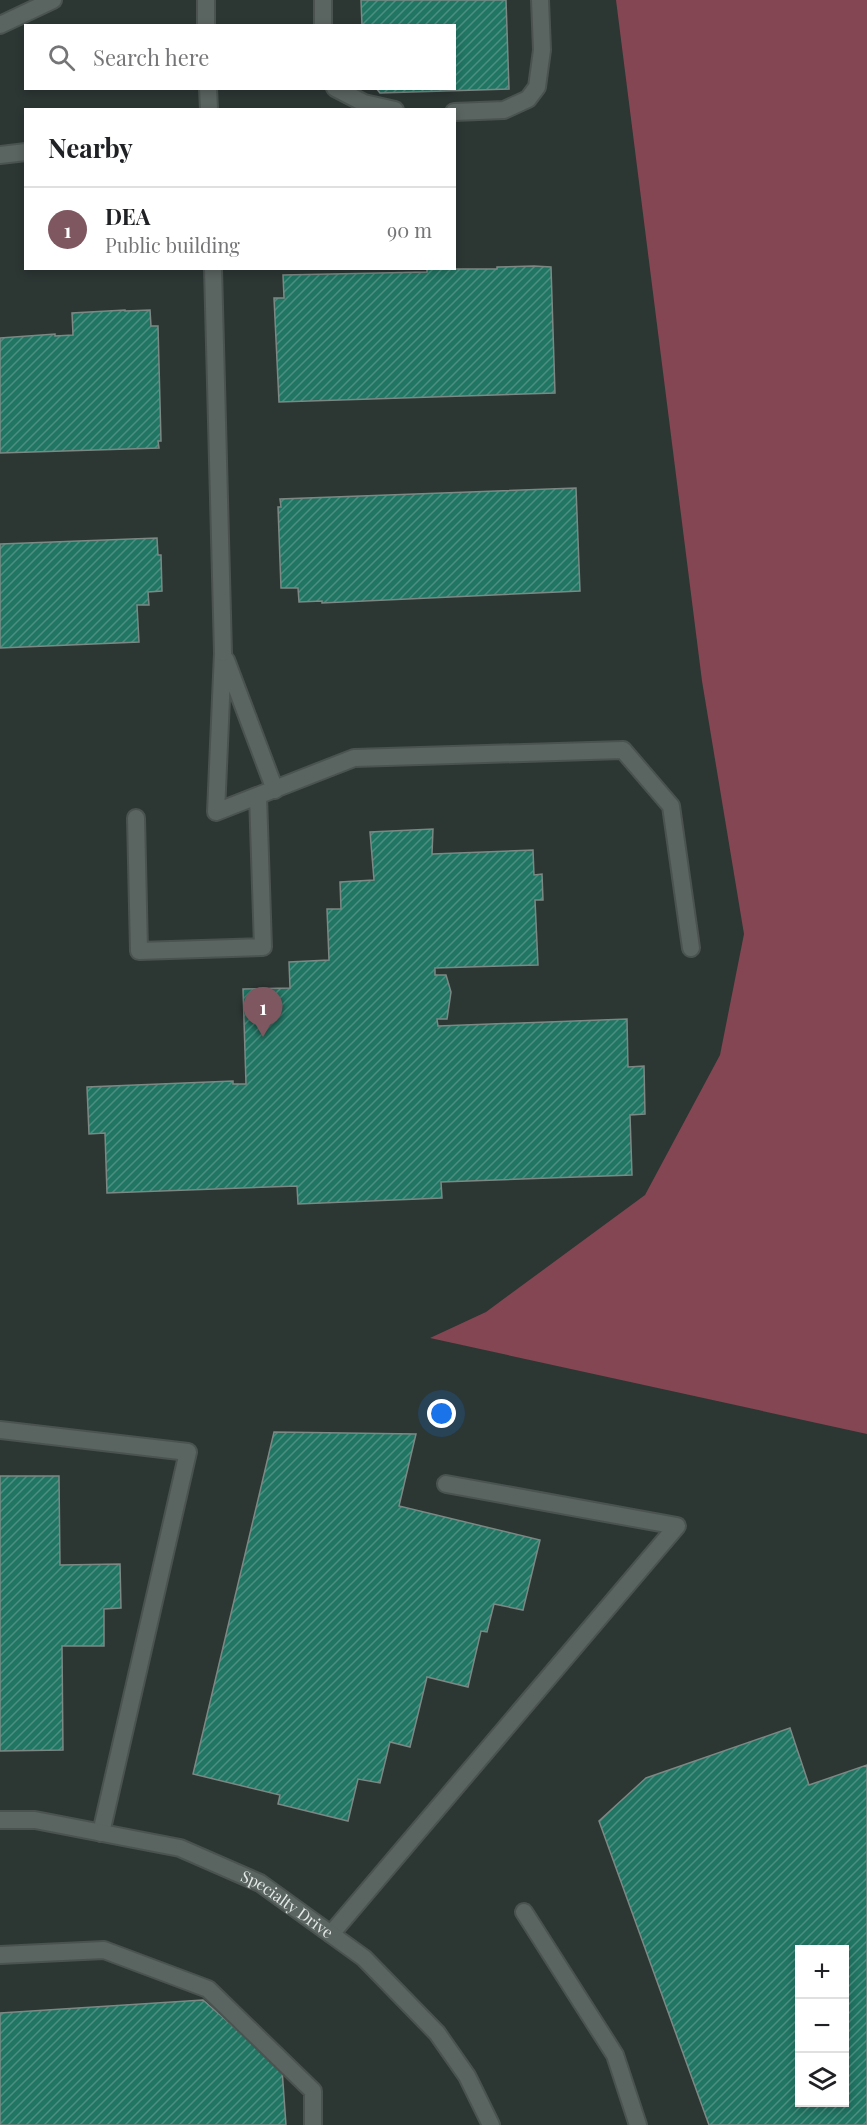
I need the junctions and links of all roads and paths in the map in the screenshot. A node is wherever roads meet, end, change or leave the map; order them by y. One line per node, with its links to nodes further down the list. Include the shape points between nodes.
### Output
1 (53, 0): 7 (street)
2 (206, 0): 5 (street)
3 (323, 0): 6 (street)
4 (540, 0): 12 (street, via 537,87 528,99 504,110)
5 (206, 24)
6 (323, 24)
7 (0, 25)
8 (208, 90): 10 (street)
9 (339, 90): 11 (street, via 364,103)
10 (208, 108)
11 (386, 108)
12 (456, 112)
13 (24, 152): 14 (street)
14 (0, 155)
15 (213, 270): 16 (street)
16 (223, 653): 17 (street); 18 (street, via 216,812)
17 (275, 790): 18 (street); 20 (street, via 354,758 623,750 671,806)
18 (258, 796): 19 (street, via 263,947 139,951)
19 (136, 818)
20 (691, 948)
21 (0, 1430): 24 (street, via 188,1452)
22 (446, 1484): 26 (street, via 677,1526)
23 (0, 1820): 24 (street, Specialty Drive, via 35,1820)
24 (101, 1833): 26 (street, Specialty Drive, via 180,1848 220,1865 260,1883)
25 (524, 1912): 30 (street, via 615,2055)
26 (331, 1934): 29 (street, Specialty Drive, via 364,1958 437,2033 467,2076)
27 (0, 1955): 28 (street, via 104,1950 208,1989 313,2091)
28 (313, 2125)
29 (491, 2125)
30 (638, 2125)

